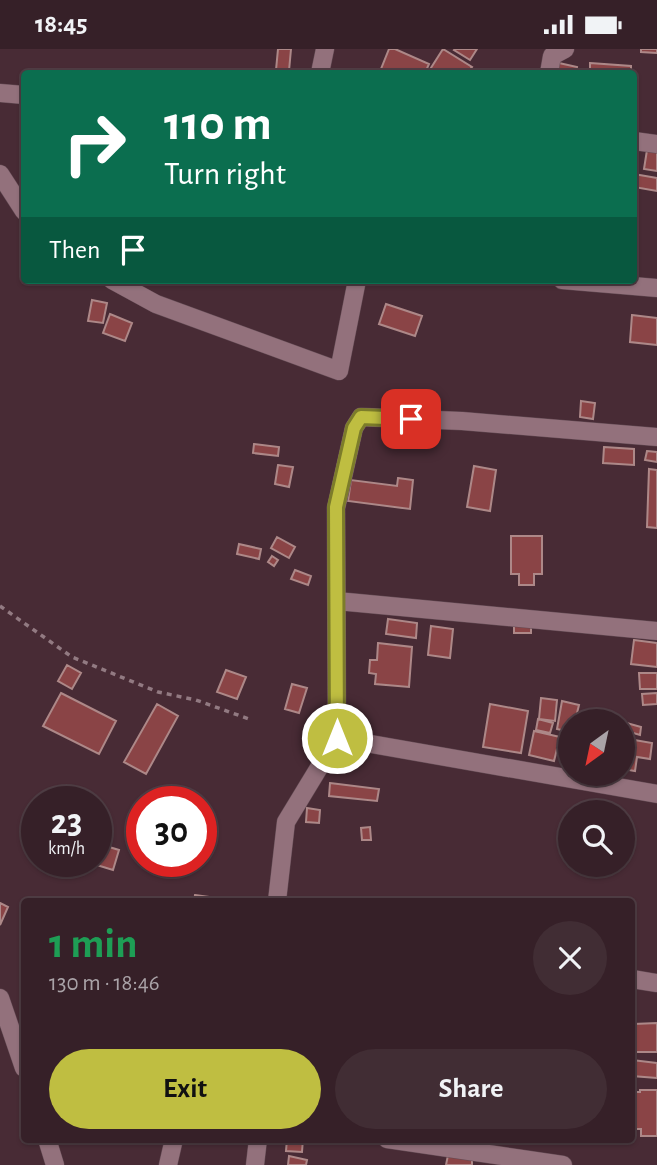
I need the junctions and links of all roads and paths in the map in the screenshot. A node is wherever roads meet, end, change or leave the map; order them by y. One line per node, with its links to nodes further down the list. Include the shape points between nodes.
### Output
1 (325, 49): 3 (street)
2 (565, 49): 4 (street, via 552,56)
3 (321, 70)
4 (550, 70)
5 (0, 93): 6 (street)
6 (21, 95)
7 (637, 141): 8 (street)
8 (657, 144)
9 (0, 174): 10 (street)
10 (21, 206)
11 (119, 284): 12 (street, via 156,304 339,371)
12 (356, 284)
13 (610, 284): 14 (street)
14 (657, 288)
15 (657, 437): 16 (street, via 361,417 354,428 336,507)
16 (337, 601): 18 (street); 20 (street)
17 (0, 606): 19 (path, via 72,657 158,692)
18 (657, 631)
19 (249, 719)
20 (337, 738): 21 (street); 22 (street, via 286,821)
21 (657, 794)
22 (277, 898)
23 (635, 979): 24 (street)
24 (657, 983)
25 (0, 998): 26 (street)
26 (14, 1041): 27 (street)
27 (21, 1060)
28 (48, 1143): 32 (street)
29 (173, 1143): 33 (street)
30 (258, 1143): 34 (street)
31 (414, 1143): 35 (street)
32 (55, 1165)
33 (168, 1165)
34 (255, 1165)
35 (562, 1165)

